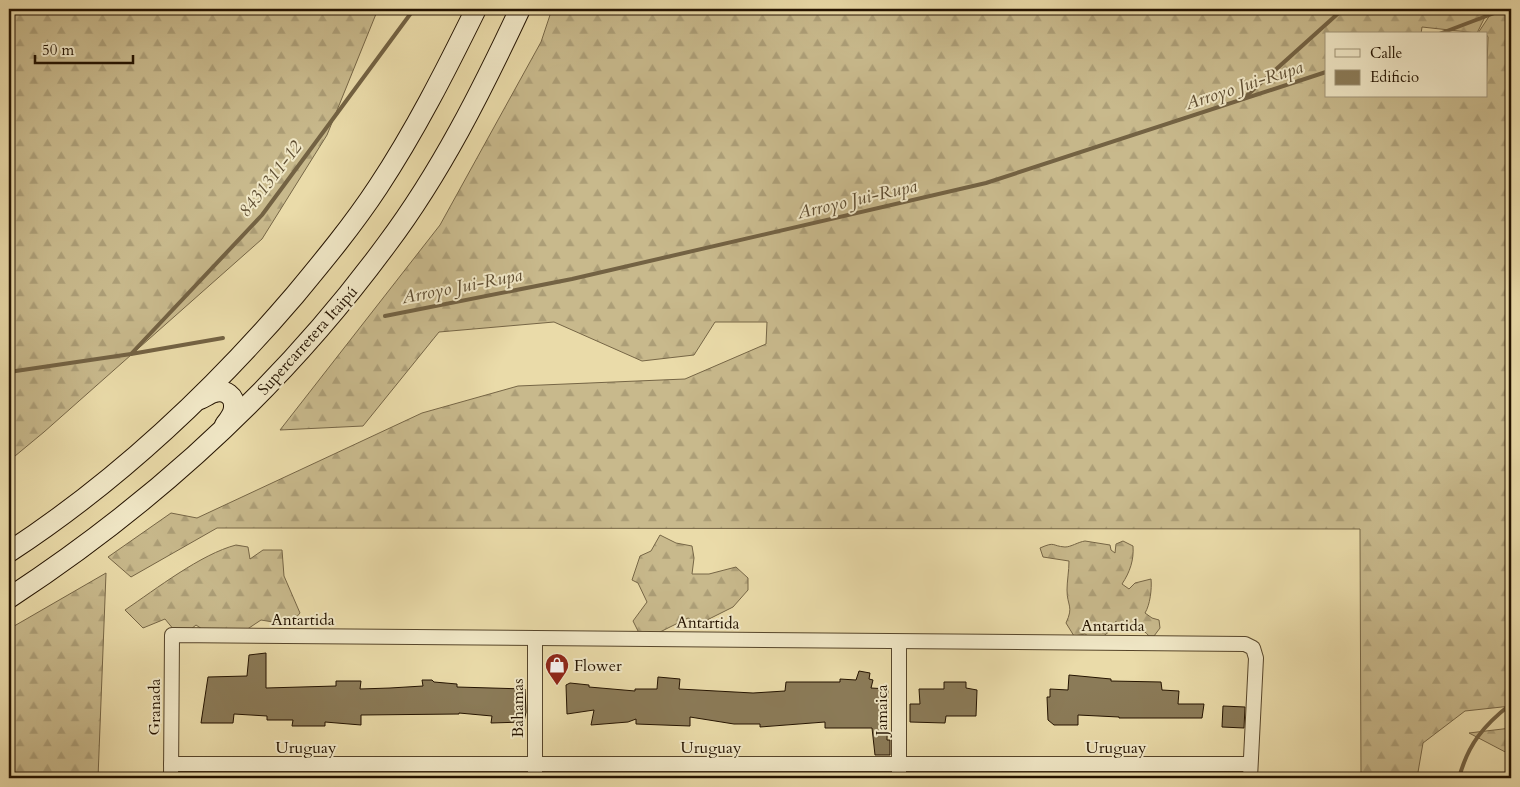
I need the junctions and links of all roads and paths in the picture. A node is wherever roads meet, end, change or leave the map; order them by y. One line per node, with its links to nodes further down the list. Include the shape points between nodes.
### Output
1 (476, 9): 3 (street, via 402,150 348,229 263,331)
2 (520, 9): 4 (street, Supercarretera Itaipú, via 451,143 388,243 313,335)
3 (194, 402): 4 (street, via 214,392 228,394 234,407); 5 (street, via 111,476)
4 (222, 431): 6 (street, Supercarretera Itaipú, via 144,500)
5 (9, 552)
6 (9, 598)
7 (172, 635): 8 (street, Antartida); 10 (street, Granada)
8 (535, 638): 9 (street, Antartida); 11 (street, Bahamas)
9 (899, 642): 12 (street, Jamaica); 13 (street, Antartida, via 1245,644 1253,648 1256,658)
10 (171, 771): 11 (street, Uruguay)
11 (535, 771): 12 (street, Uruguay)
12 (899, 771): 13 (street, Uruguay)
13 (1250, 771)

